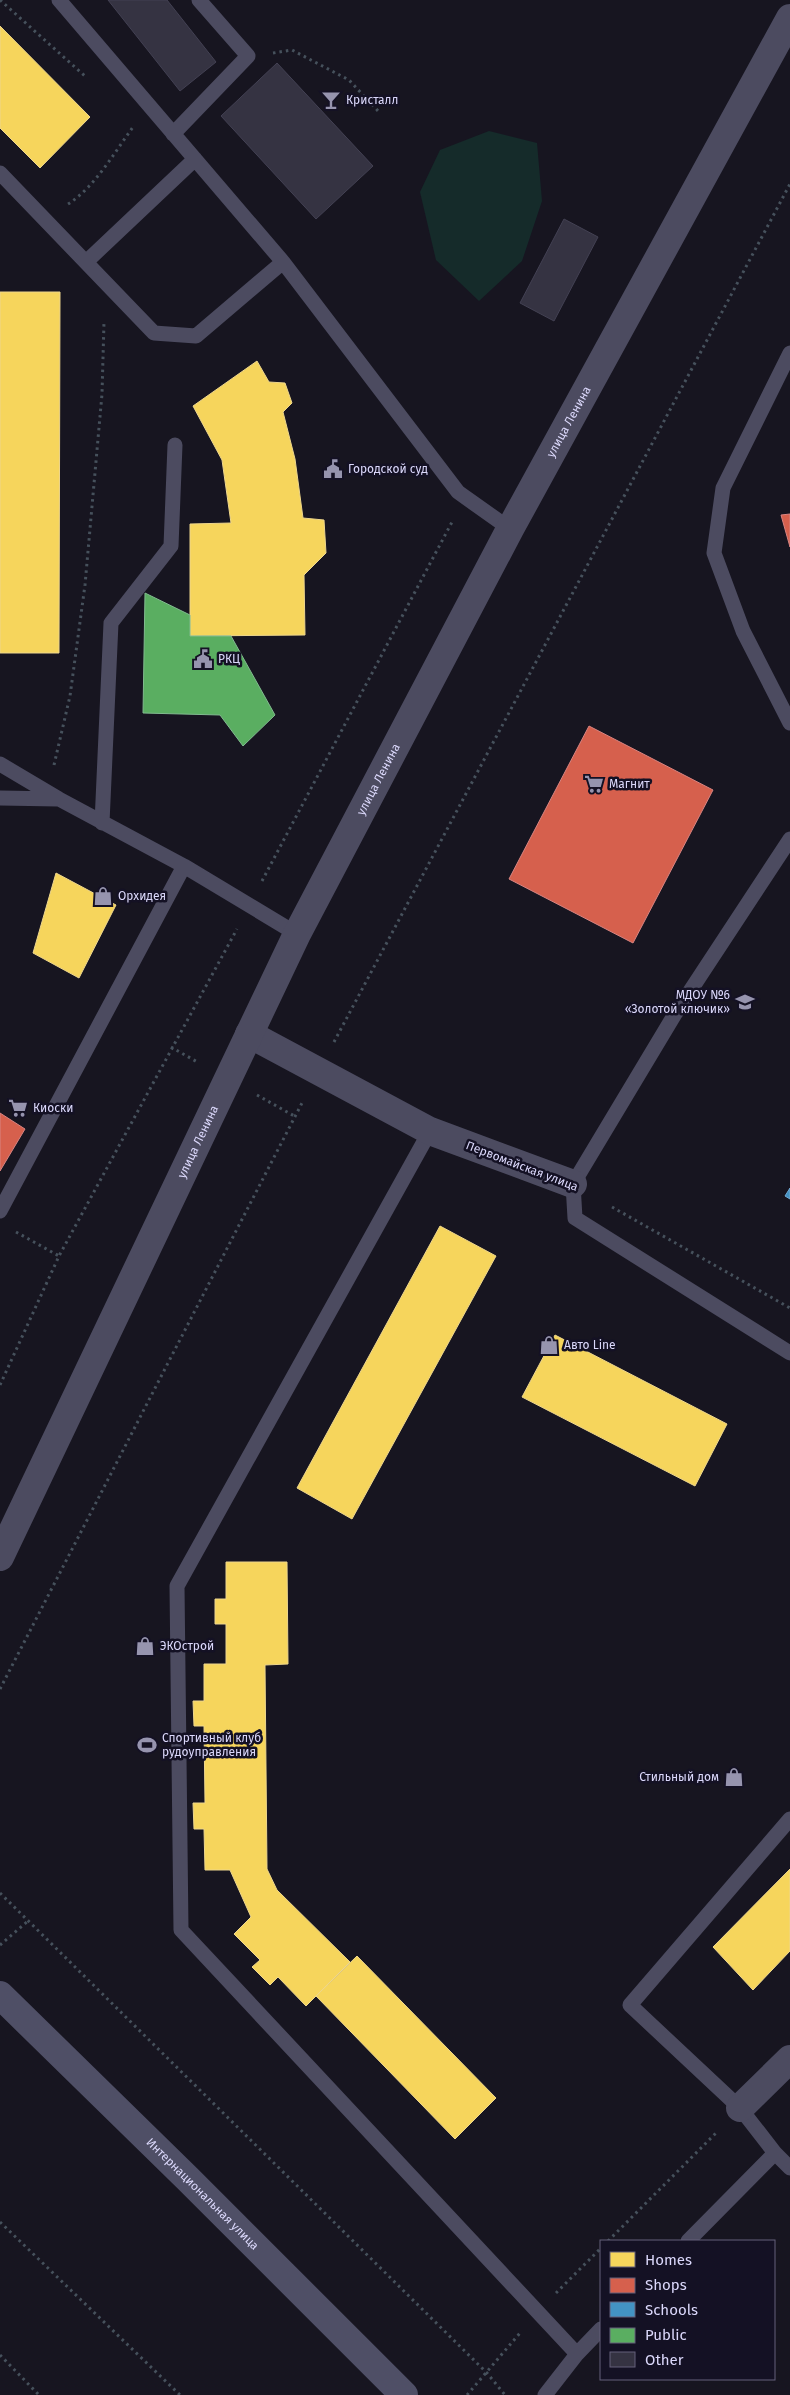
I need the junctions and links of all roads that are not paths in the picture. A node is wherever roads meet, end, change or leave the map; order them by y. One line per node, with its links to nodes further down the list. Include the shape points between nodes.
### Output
1 (59, 0): 4 (lane)
2 (199, 0): 4 (lane, via 248,56)
3 (790, 18): 11 (street, улица Ленина)
4 (173, 134): 5 (lane)
5 (195, 159): 7 (lane); 8 (lane)
6 (0, 173): 7 (lane)
7 (86, 262): 8 (lane, via 154,333 196,336)
8 (283, 262): 11 (lane, via 458,492)
9 (790, 353): 12 (lane, via 722,488 714,553 743,631)
10 (175, 445): 16 (lane, via 172,546 110,623)
11 (510, 529): 19 (street, улица Ленина)
12 (790, 723)
13 (0, 764): 14 (lane)
14 (53, 796): 15 (lane); 16 (lane)
15 (0, 798)
16 (102, 822): 18 (lane)
17 (790, 839): 22 (lane, via 675,1014)
18 (184, 866): 19 (lane); 23 (lane)
19 (296, 934): 20 (street, улица Ленина)
20 (249, 1034): 21 (street, Первомайская улица); 25 (street, улица Ленина)
21 (430, 1131): 22 (street, Первомайская улица); 35 (lane, via 177,1586 181,1930)
22 (573, 1184): 24 (lane, via 575,1218)
23 (0, 1211)
24 (790, 1353)
25 (8, 1522): 26 (street, улица Ленина)
26 (0, 1557)
27 (790, 1819): 30 (lane, via 630,2005)
28 (0, 1995): 36 (main road, Интернациональная улица)
29 (790, 2059): 30 (street)
30 (740, 2108): 31 (lane)
31 (775, 2153): 32 (lane); 33 (lane)
32 (790, 2168)
33 (689, 2240)
34 (600, 2330): 35 (lane)
35 (577, 2354): 37 (lane)
36 (404, 2395)
37 (545, 2395)

